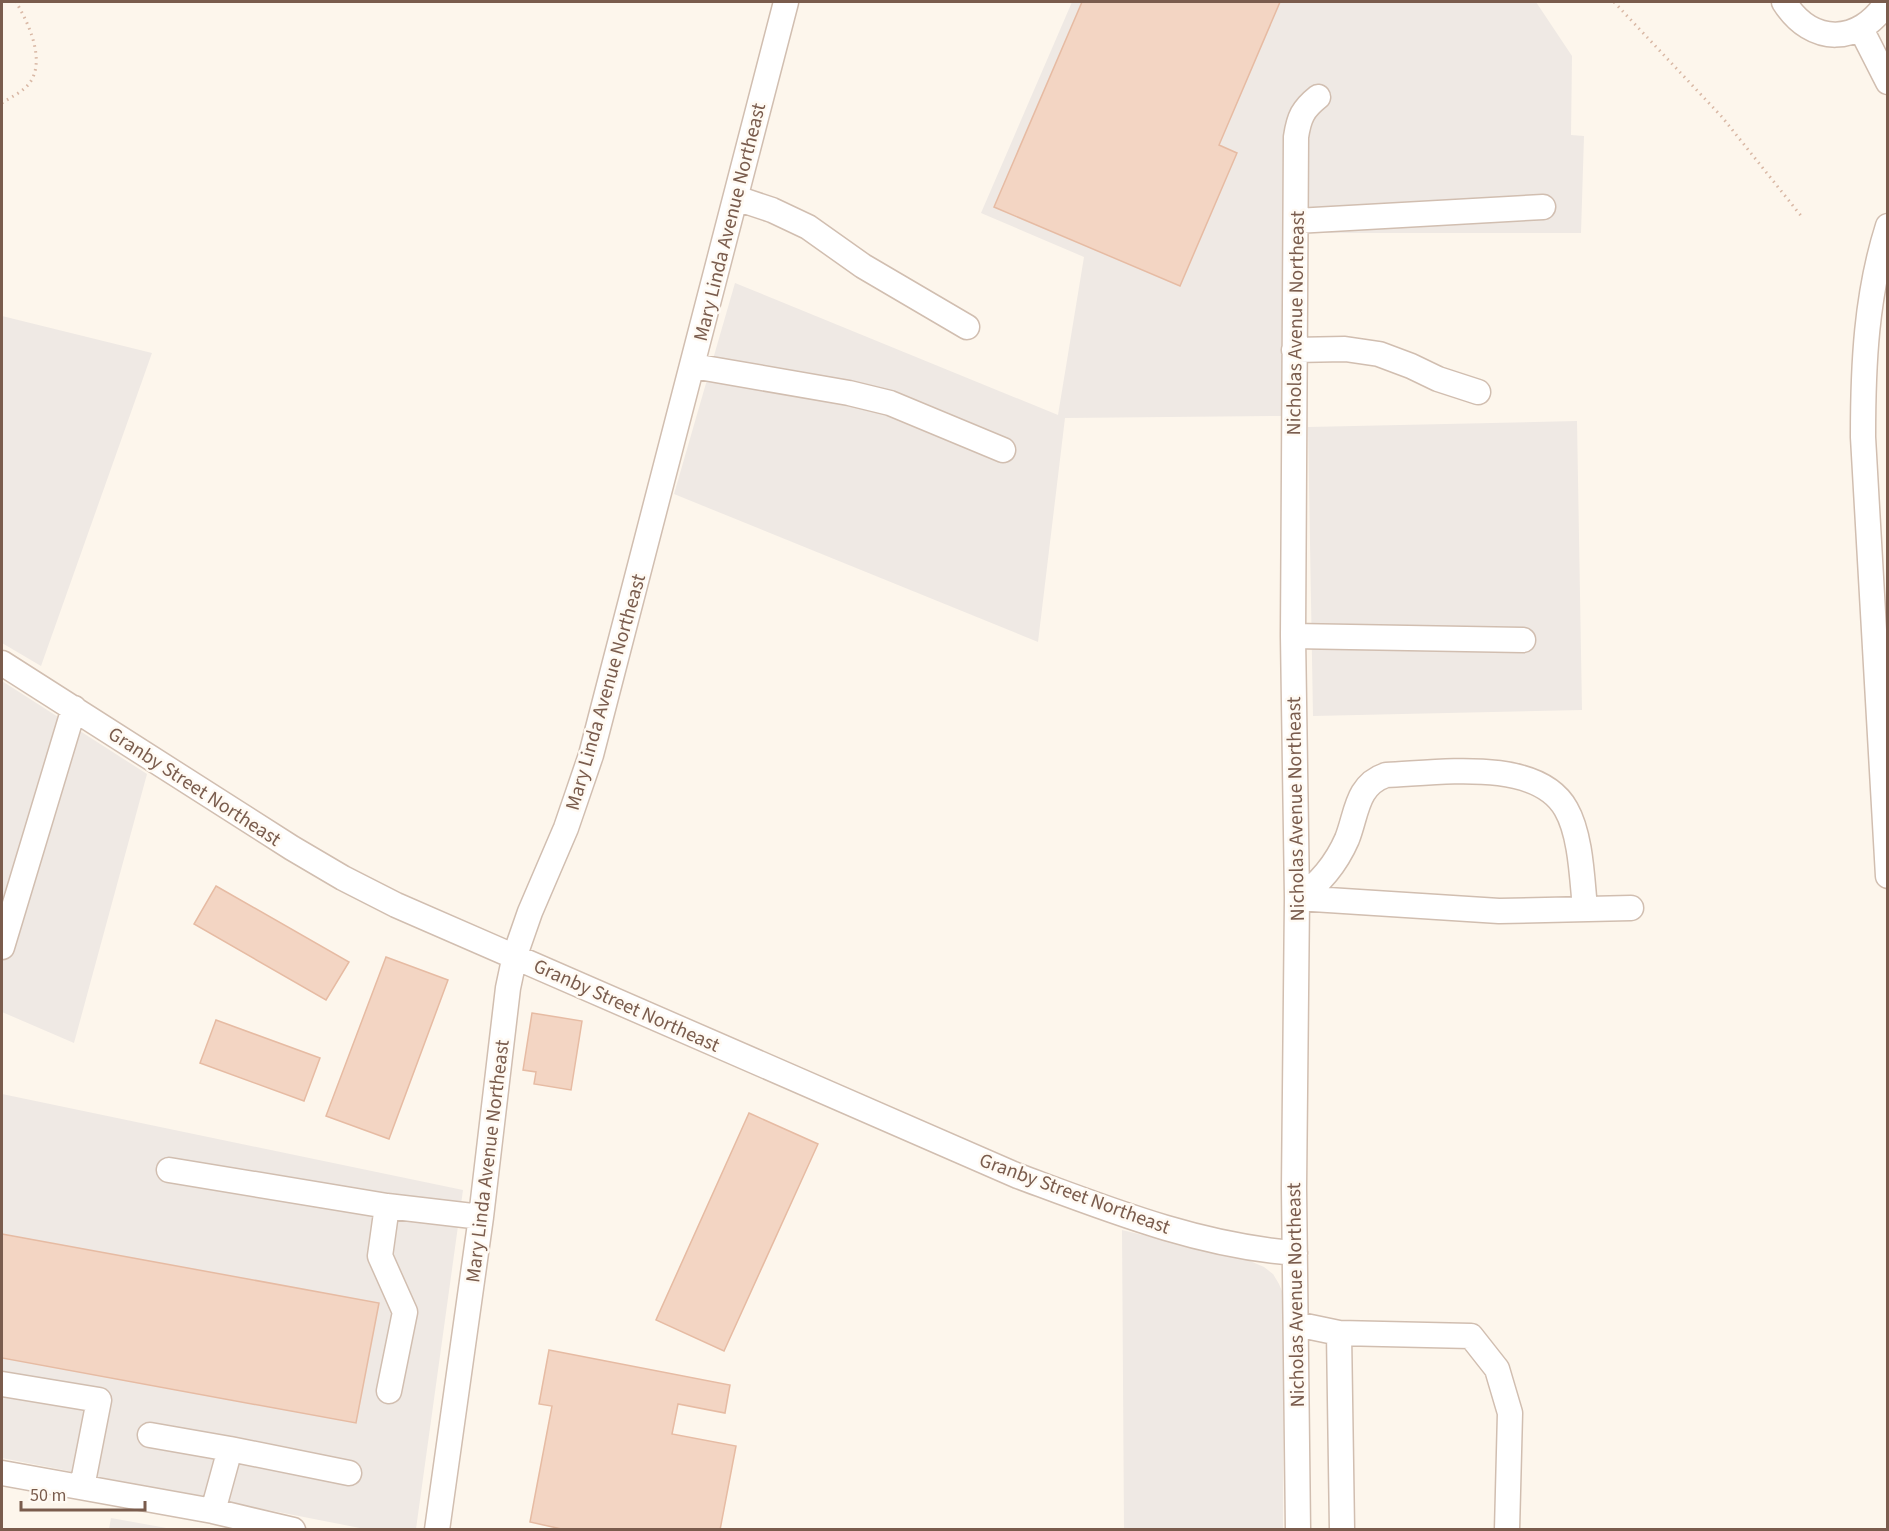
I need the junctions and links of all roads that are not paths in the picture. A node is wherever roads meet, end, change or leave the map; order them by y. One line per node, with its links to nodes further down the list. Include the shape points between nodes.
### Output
1 (786, 2): 8 (street, Mary Linda Avenue Northeast)
2 (1766, 2): 4 (street)
3 (1887, 2): 5 (street)
4 (1789, 9): 5 (street, via 1808,27 1825,34)
5 (1861, 29): 6 (street)
6 (1887, 82)
7 (1318, 97): 10 (street, Nicholas Avenue Northeast, via 1306,107 1298,123)
8 (736, 198): 12 (street, via 808,227 863,266); 14 (street, Mary Linda Avenue Northeast)
9 (1543, 207): 10 (street)
10 (1296, 221): 13 (street, Nicholas Avenue Northeast)
11 (1887, 226): 21 (street, via 1865,332 1863,388)
12 (967, 327)
13 (1294, 350): 15 (street, via 1345,349 1379,354); 17 (street, Nicholas Avenue Northeast)
14 (693, 366): 16 (street, via 890,403); 27 (street, Mary Linda Avenue Northeast, via 591,755)
15 (1478, 392)
16 (1003, 450)
17 (1293, 636): 18 (street); 23 (street, Nicholas Avenue Northeast)
18 (1523, 640)
19 (2, 663): 20 (street, Granby Street Northeast)
20 (74, 708): 26 (street); 27 (street, Granby Street Northeast, via 343,878)
21 (1886, 804): 22 (street)
22 (1887, 876)
23 (1297, 898): 24 (street, via 1499,911); 24 (street, via 1316,885 1345,843 1368,784 1386,775 1480,772 1526,778 1547,787 1560,799 1574,827); 31 (street, Nicholas Avenue Northeast)
24 (1585, 908): 25 (street)
25 (1631, 908)
26 (2, 947)
27 (515, 956): 30 (street, Mary Linda Avenue Northeast); 31 (street, Granby Street Northeast, via 1018,1176 1163,1227 1268,1251)
28 (169, 1170): 29 (street)
29 (387, 1206): 30 (street); 35 (street, via 380,1256 405,1312)
30 (481, 1217): 43 (street, Mary Linda Avenue Northeast)
31 (1295, 1253): 32 (street, Nicholas Avenue Northeast)
32 (1296, 1324): 33 (street); 44 (street, Nicholas Avenue Northeast)
33 (1339, 1333): 45 (street); 46 (street, via 1471,1336 1497,1369 1510,1413)
34 (2, 1384): 40 (street, via 99,1400)
35 (389, 1391)
36 (150, 1435): 37 (street)
37 (230, 1449): 39 (street); 41 (street)
38 (2, 1473): 40 (street)
39 (349, 1473)
40 (82, 1487): 41 (street)
41 (213, 1511): 42 (street)
42 (293, 1530)
43 (437, 1530)
44 (1298, 1530)
45 (1342, 1530)
46 (1507, 1530)

